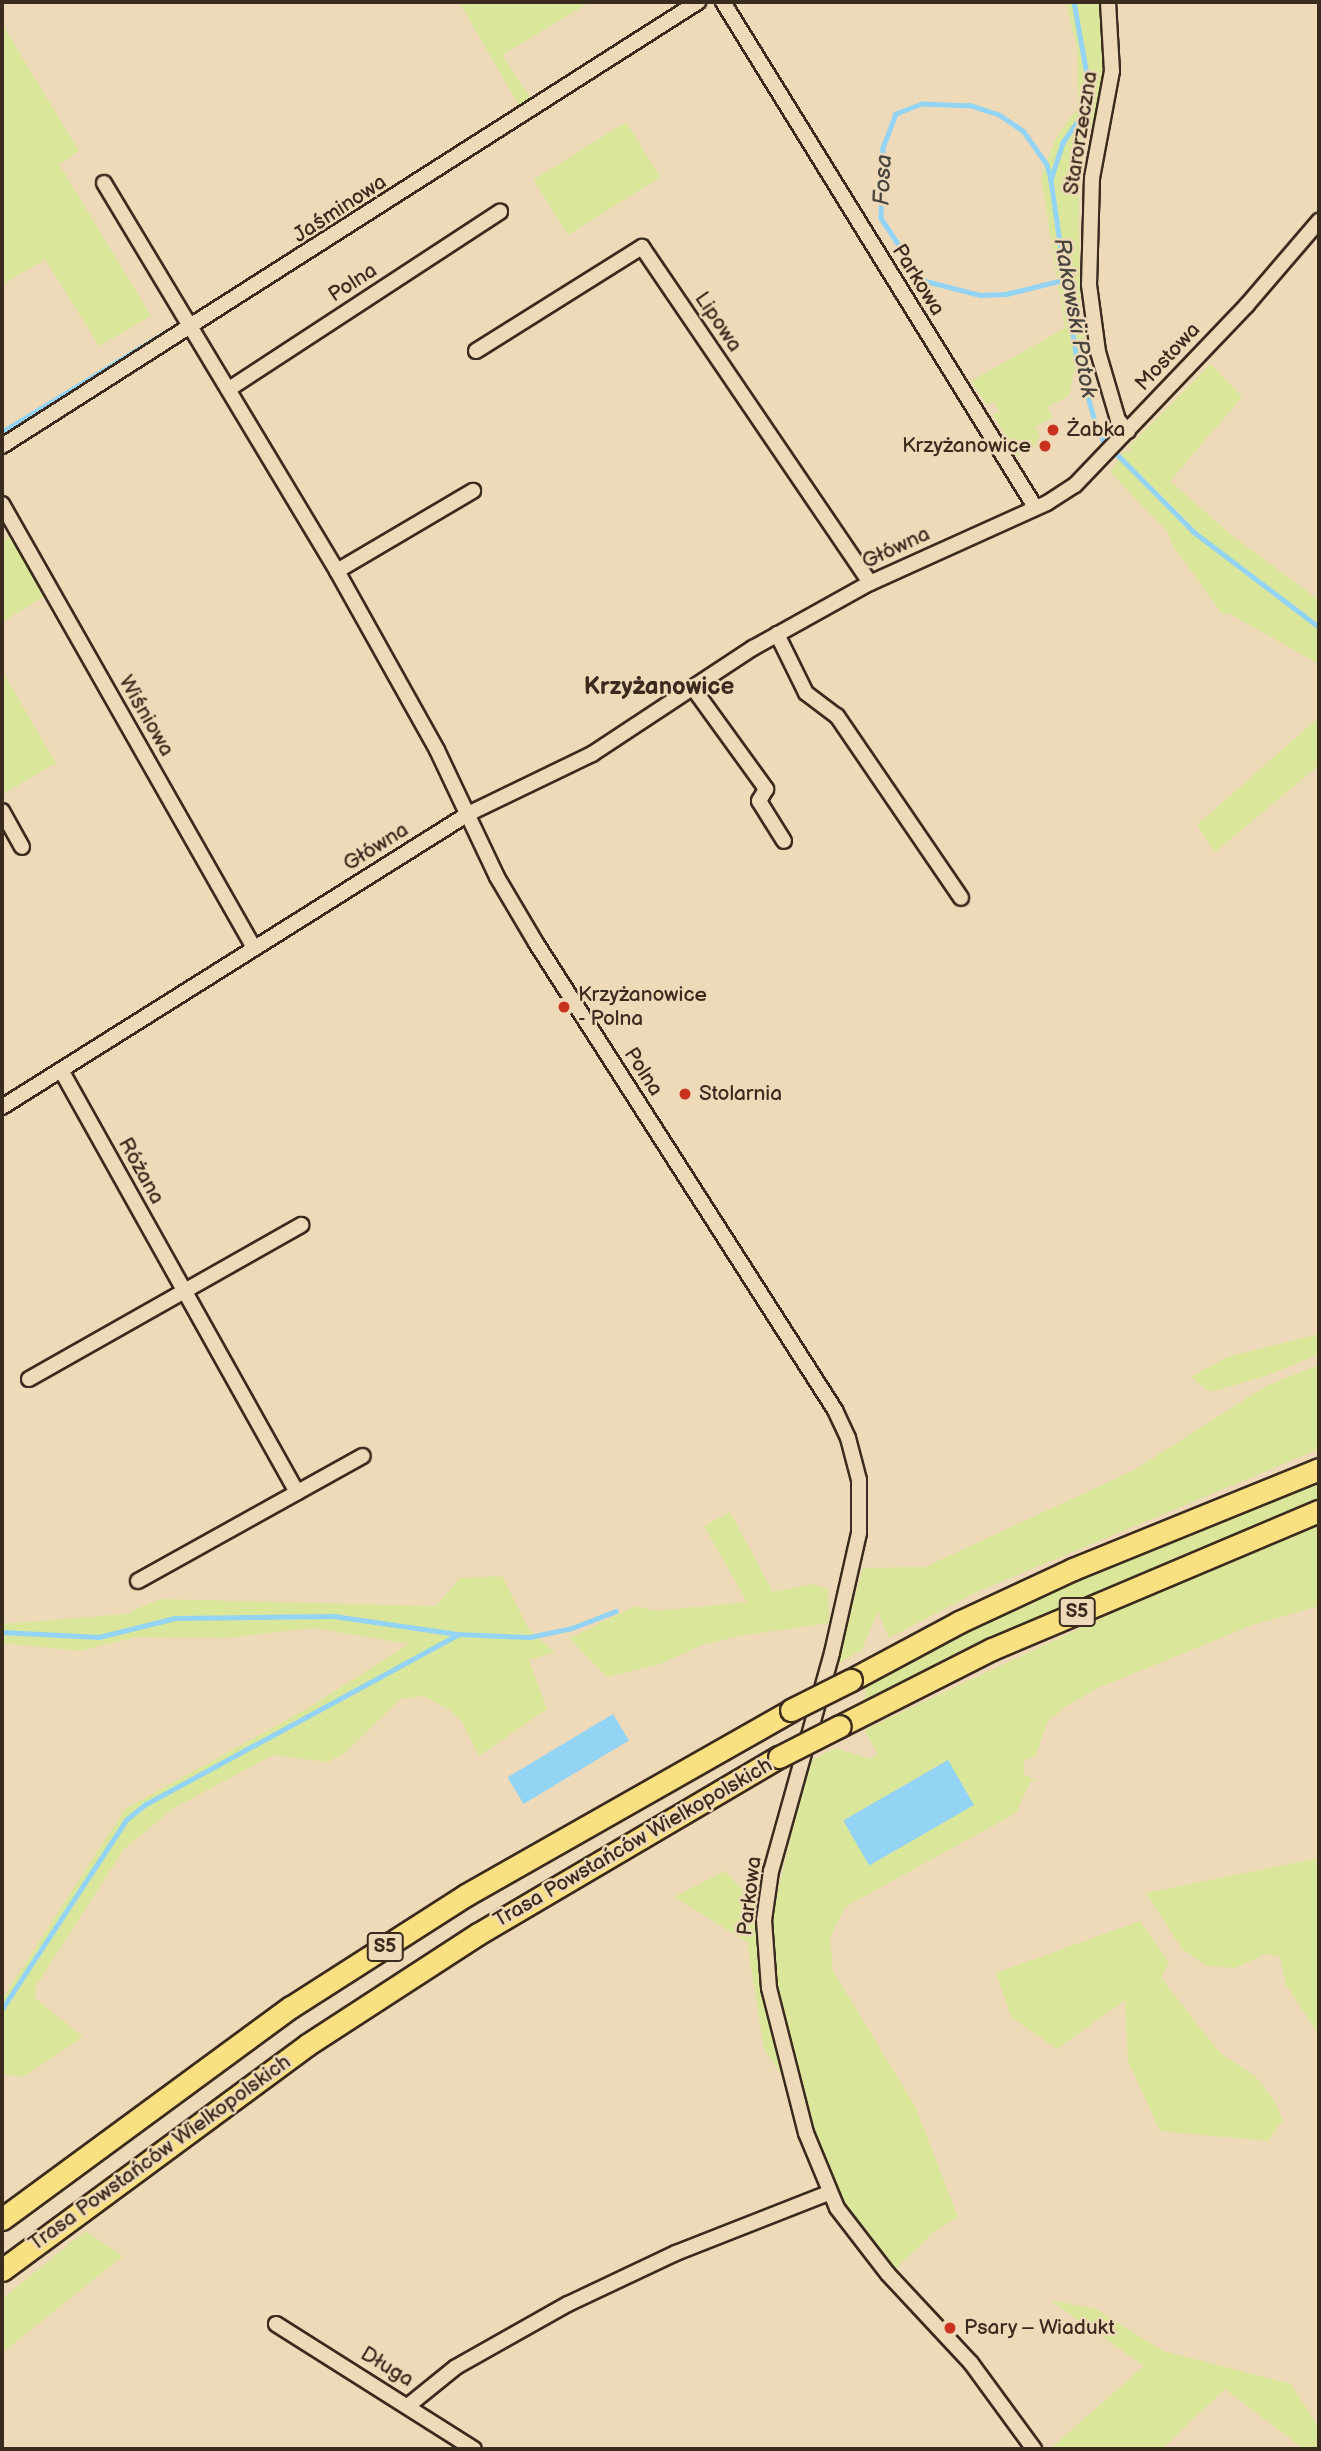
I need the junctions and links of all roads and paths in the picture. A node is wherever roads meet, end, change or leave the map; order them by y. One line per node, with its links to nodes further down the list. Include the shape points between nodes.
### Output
1 (698, 2): 7 (street, Jaśminowa)
2 (723, 2): 14 (street, Parkowa)
3 (1108, 2): 10 (street, Starorzeczna, via 1112,71 1092,178 1089,285 1098,352)
4 (104, 183): 7 (street, Polna)
5 (500, 212): 9 (street, Polna)
6 (1319, 221): 10 (street, Mostowa)
7 (193, 328): 9 (street, Polna); 11 (street, Jaśminowa)
8 (476, 351): 16 (street, Lipowa, via 642,247)
9 (229, 389): 15 (street, Polna)
10 (1123, 436): 14 (street, Mostowa, via 1075,485)
11 (2, 446)
12 (473, 491): 15 (street)
13 (2, 504): 24 (street, Wiśniowa)
14 (1035, 507): 16 (street, Główna)
15 (337, 571): 20 (street, Polna)
16 (870, 583): 17 (street, Główna)
17 (777, 634): 18 (street, Główna); 23 (street, via 806,692 837,716)
18 (693, 688): 20 (street, Główna, via 592,754); 21 (street, via 766,789 759,801)
19 (2, 811): 22 (street)
20 (468, 814): 24 (street, Główna); 35 (street, Polna, via 536,943 835,1410 855,1458 860,1502 856,1554)
21 (784, 841)
22 (22, 847)
23 (961, 898)
24 (254, 948): 25 (street, Główna)
25 (61, 1070): 26 (street, Główna); 28 (street, Różana)
26 (2, 1107)
27 (301, 1225): 28 (street)
28 (184, 1292): 29 (street); 32 (street, Różana)
29 (29, 1379)
30 (363, 1456): 32 (street)
31 (1319, 1469): 37 (highway, Trasa Powstańców Wielkopolskich / S5, bridge, via 1073,1569 959,1622 601,1814 291,2007)
32 (297, 1492): 34 (street)
33 (1319, 1511): 38 (highway, Trasa Powstańców Wielkopolskich / S5, bridge, via 992,1649 779,1757 478,1934 307,2045)
34 (138, 1581)
35 (844, 1604): 36 (street, Parkowa, via 771,1871 764,1920 765,1962 780,2040)
36 (828, 2193): 40 (street, via 676,2253 568,2304 456,2367); 42 (street, Parkowa, via 873,2256 1007,2407)
37 (2, 2219)
38 (2, 2270)
39 (276, 2324): 40 (street, Długa)
40 (409, 2405): 41 (street, Długa)
41 (474, 2449)
42 (1034, 2449)

